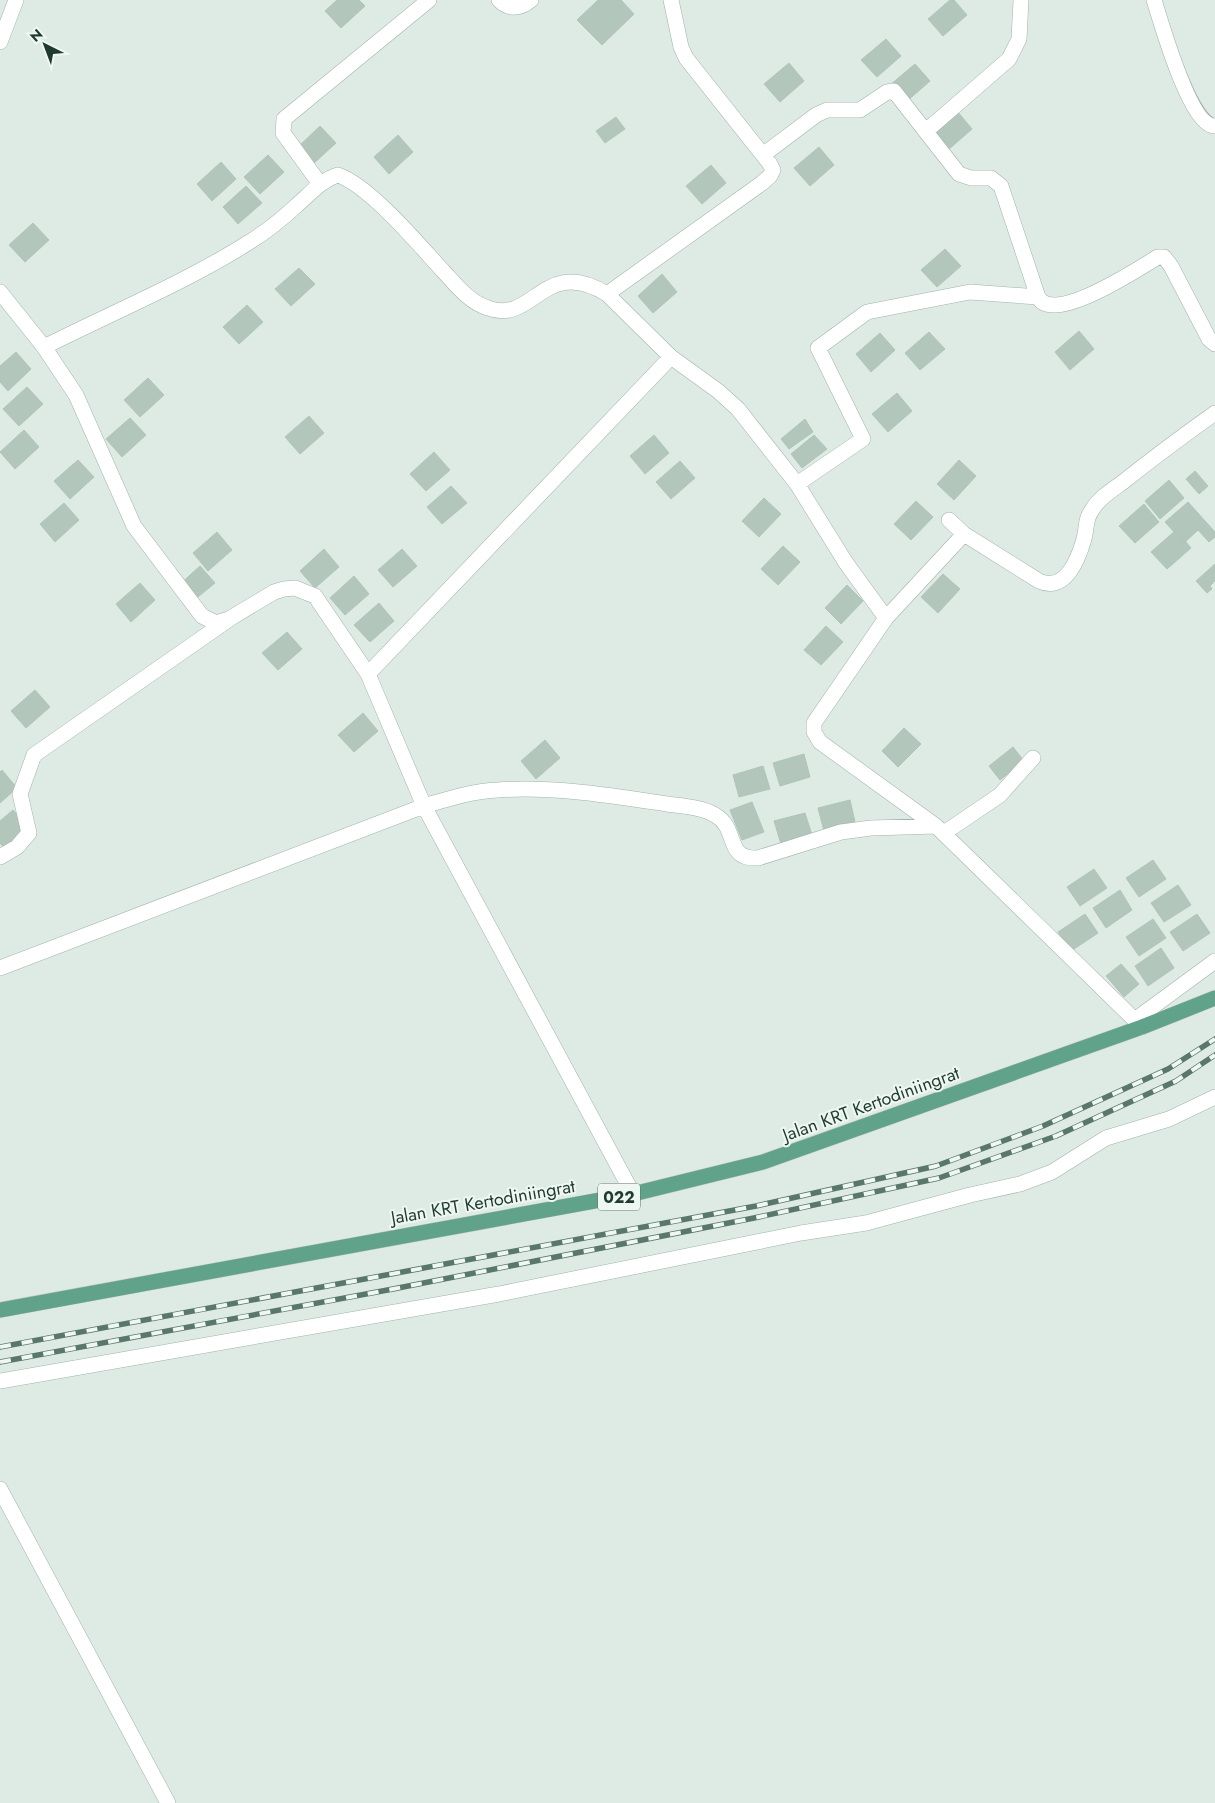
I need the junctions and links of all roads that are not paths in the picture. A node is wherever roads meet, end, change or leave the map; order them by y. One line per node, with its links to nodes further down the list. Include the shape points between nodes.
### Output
1 (16, 0): 8 (street)
2 (429, 0): 12 (street, via 284,119 283,134)
3 (499, 0): 4 (street, via 505,6 516,8)
4 (532, 0)
5 (671, 0): 11 (street, via 686,58)
6 (1021, 0): 10 (street, via 1019,39 1009,59)
7 (1154, 0): 9 (street, via 1184,86 1206,123)
8 (0, 42)
9 (1215, 126)
10 (926, 131): 11 (street, via 897,94 891,91 860,110 827,110 816,115); 15 (street, via 959,174 991,178 1001,186)
11 (764, 155): 14 (street, via 773,170 770,176)
12 (320, 184): 14 (street, via 338,175 360,185 463,293 487,308 509,311 552,285 564,282 595,287); 17 (street, via 250,242 175,286 116,310)
13 (0, 292): 17 (street)
14 (607, 294): 18 (street)
15 (1038, 297): 16 (street, via 1049,305 1077,301 1158,257 1164,258 1209,339); 20 (street, via 970,292 867,312 818,348 863,439)
16 (1215, 344)
17 (44, 347): 24 (street, via 76,395 134,526 202,616 216,623)
18 (671, 357): 20 (street, via 738,409); 25 (street)
19 (1215, 413): 22 (street, via 1102,498 1087,519 1077,557 1058,584 1048,585 1039,581)
20 (796, 484): 23 (street, via 846,563)
21 (949, 520): 22 (street)
22 (964, 534): 23 (street)
23 (886, 618): 28 (street, via 821,711 814,723 814,732 832,752 895,794)
24 (230, 619): 25 (street, via 274,592 295,588 304,590 315,596); 29 (street, via 34,755 20,794 28,833 17,847)
25 (368, 674): 27 (street)
26 (1032, 758): 28 (street, via 1000,795)
27 (424, 806): 28 (street, via 498,789 596,795 676,805 708,811 720,818 730,832 739,855 746,859 842,832 871,828); 31 (street); 35 (street)
28 (940, 830): 33 (street)
29 (0, 857)
30 (1215, 960): 33 (street)
31 (0, 968)
32 (1215, 998): 33 (main road, Jalan KRT Kertodiniingrat / 022)
33 (1139, 1023): 35 (main road, Jalan KRT Kertodiniingrat / 022, via 763,1162)
34 (1215, 1097): 37 (street, via 1169,1119 1106,1138 1052,1172 1036,1178 866,1224 801,1233 499,1294)
35 (633, 1194): 36 (main road, Jalan KRT Kertodiniingrat / 022)
36 (0, 1310)
37 (0, 1381)
38 (0, 1489): 39 (street)
39 (168, 1803)

